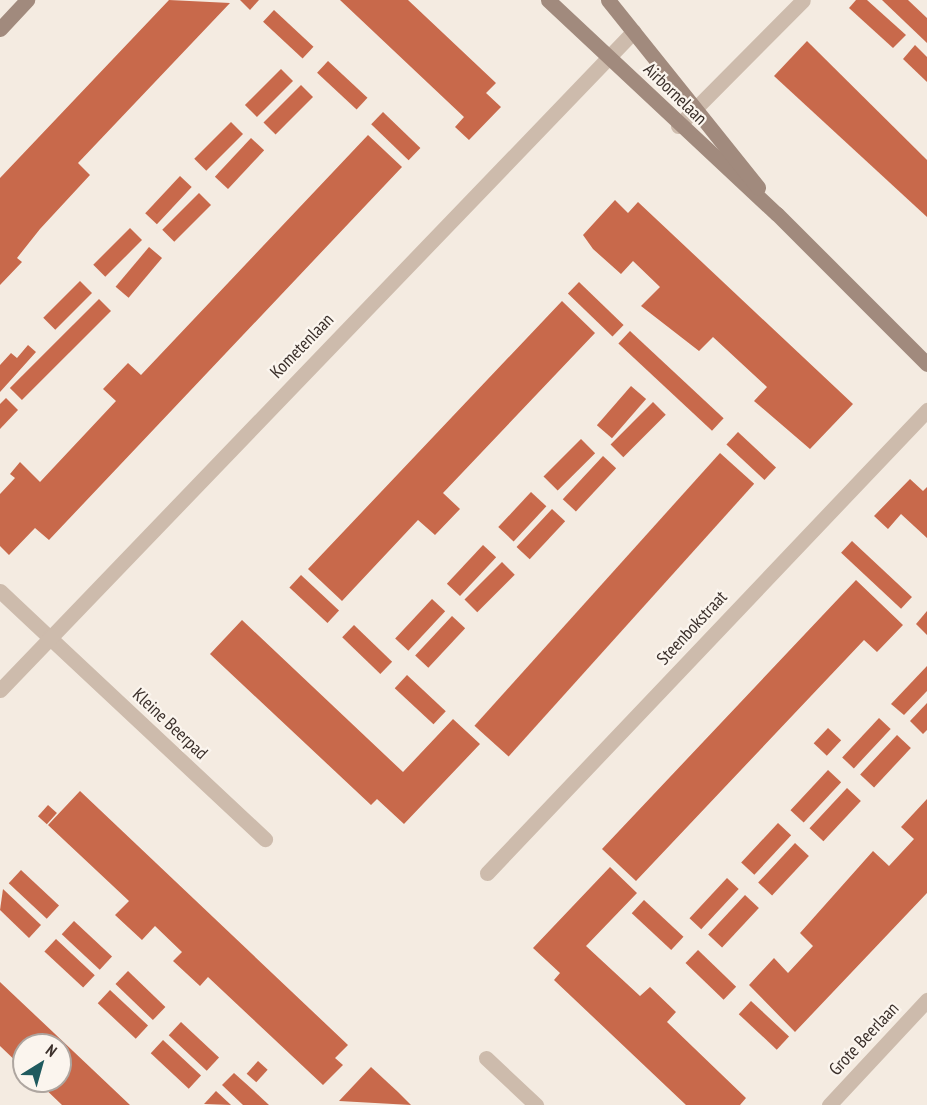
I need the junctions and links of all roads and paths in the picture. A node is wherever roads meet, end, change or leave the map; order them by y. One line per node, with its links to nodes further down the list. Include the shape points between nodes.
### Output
1 (27, 0): 5 (street)
2 (548, 0): 7 (street, Airbornelaan)
3 (608, 0): 6 (street, Airbornelaan)
4 (803, 0): 8 (street)
5 (0, 28)
6 (634, 31): 7 (street, Kometenlaan); 8 (street, Airbornelaan)
7 (609, 57): 9 (street, Airbornelaan); 14 (street, Kometenlaan)
8 (698, 107): 9 (street); 10 (street, Airbornelaan)
9 (678, 126): 10 (street, Airbornelaan)
10 (777, 214): 11 (street, Airbornelaan)
11 (927, 364)
12 (927, 410): 17 (street, Steenbokstraat)
13 (0, 591): 14 (street, Kleine Beerpad)
14 (49, 637): 15 (street, Kometenlaan); 16 (street, Kleine Beerpad)
15 (0, 690)
16 (265, 839)
17 (487, 873)
18 (927, 1000): 21 (street, Grote Beerlaan)
19 (486, 1058): 20 (street)
20 (536, 1105)
21 (829, 1105)

